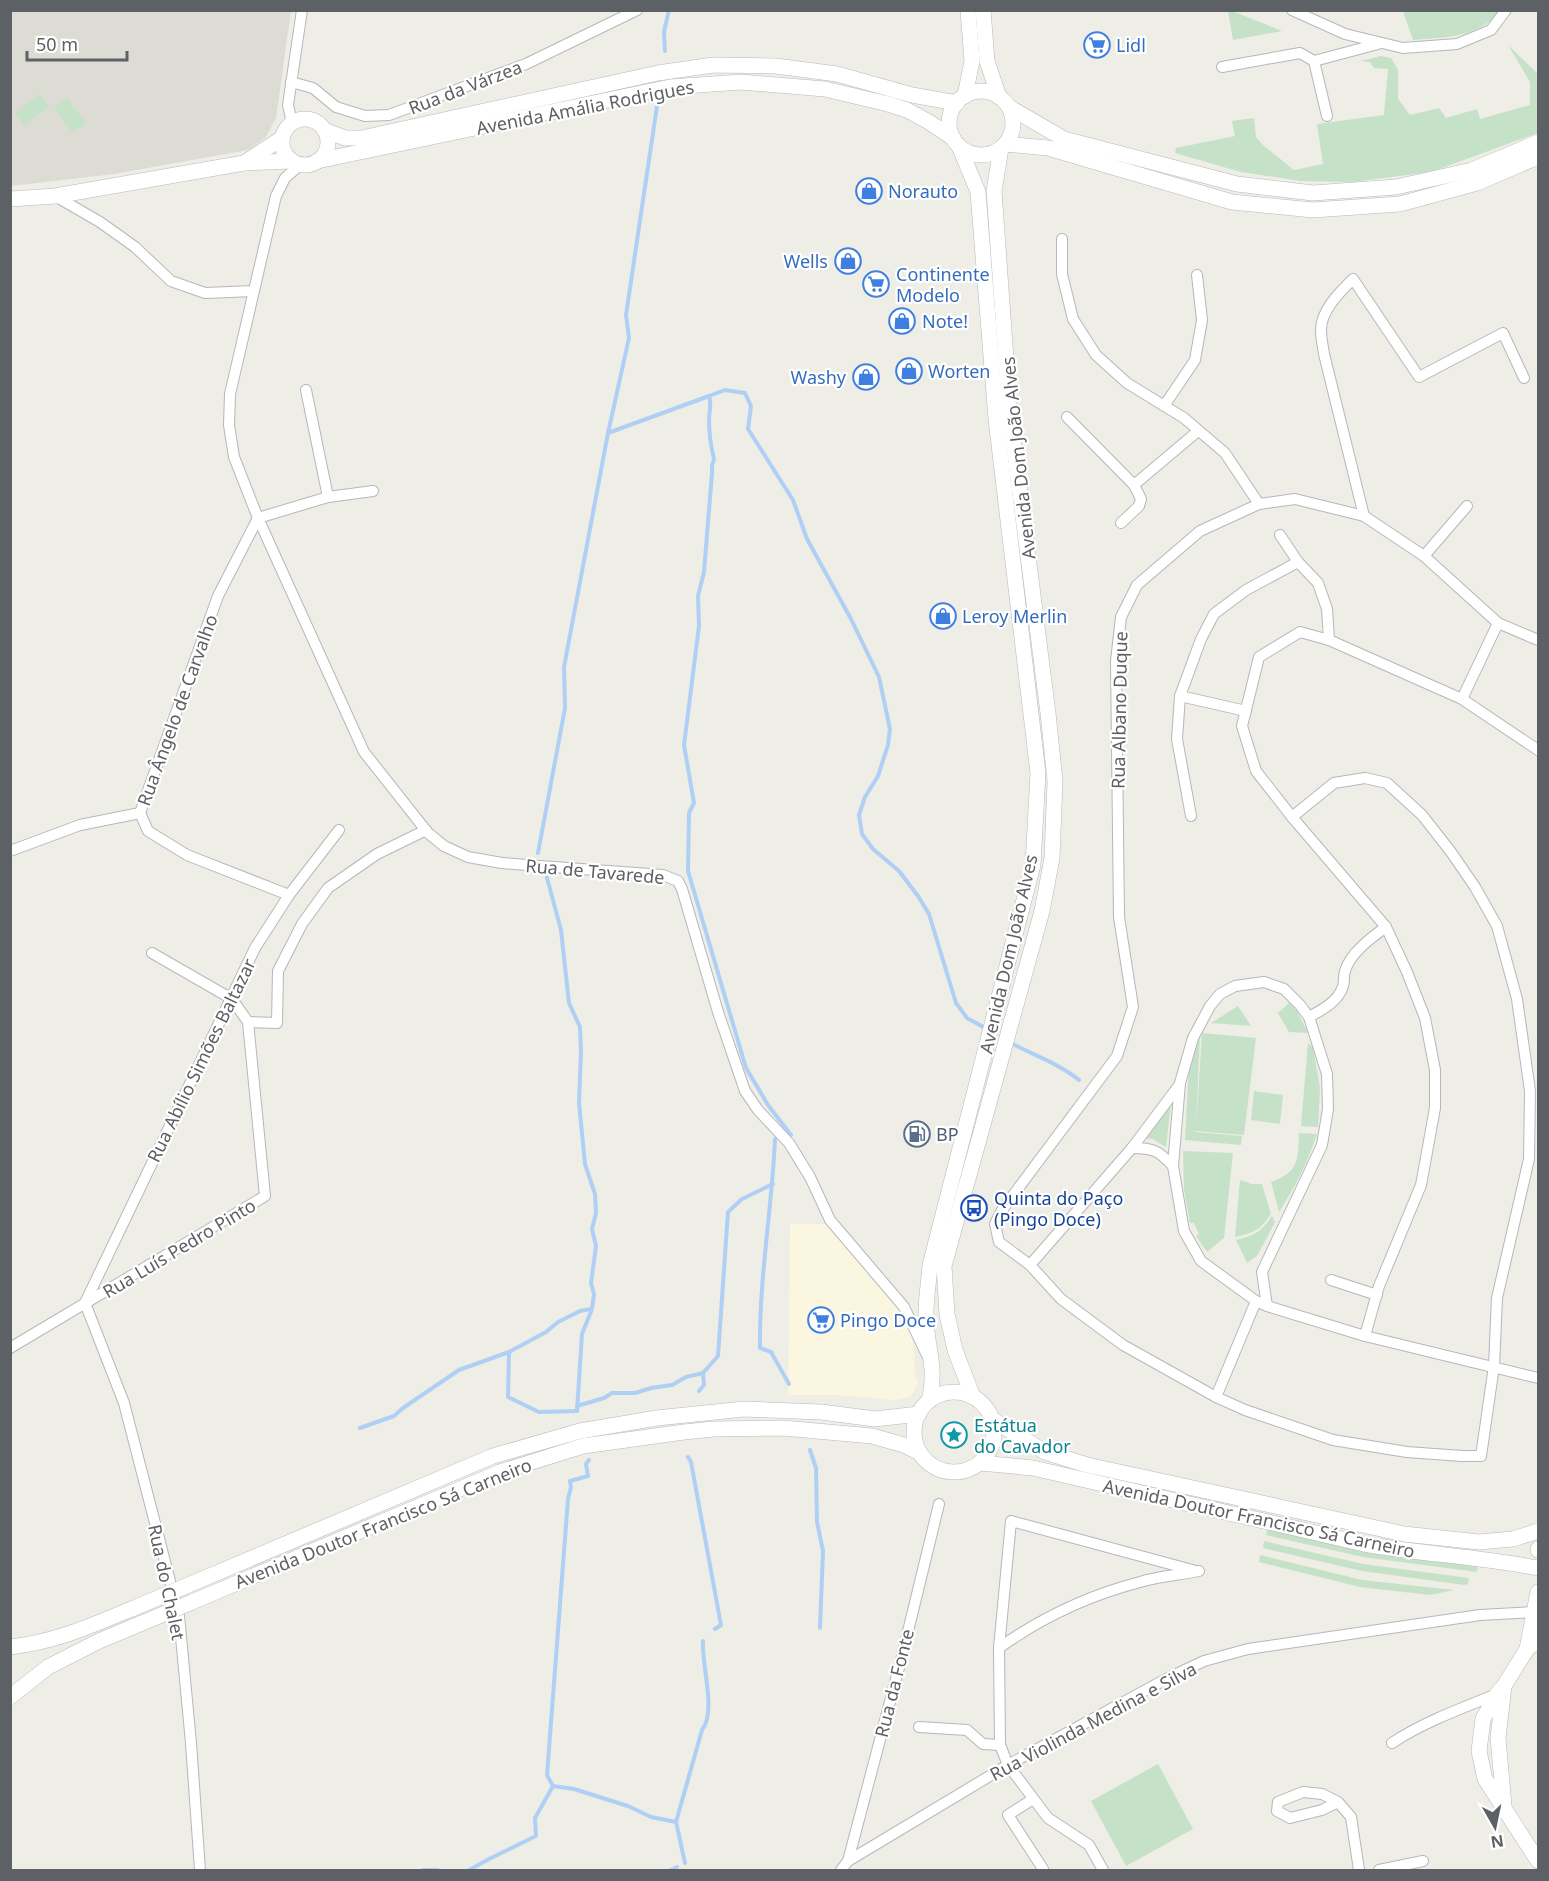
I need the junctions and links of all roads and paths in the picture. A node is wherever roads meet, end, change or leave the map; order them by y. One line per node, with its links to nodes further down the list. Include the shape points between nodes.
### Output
1 (302, 10): 10 (street)
2 (637, 10): 10 (street, Rua da Várzea, via 526,64 389,115 365,116 336,107 313,88)
3 (968, 10): 11 (main road, via 972,61)
4 (983, 10): 12 (main road, via 987,61)
5 (1292, 10): 7 (street, via 1345,34)
6 (1506, 10): 7 (street, via 1491,30 1457,44 1403,48)
7 (1382, 44): 8 (street)
8 (1314, 61): 9 (street, via 1300,53); 13 (street)
9 (1222, 67)
10 (291, 82): 14 (street, via 288,105)
11 (961, 99): 12 (main road, via 982,92); 15 (main road, Avenida Amália Rodrigues, via 912,95 837,74 776,66 713,65 658,73 362,138 345,138); 17 (main road, via 950,120)
12 (1004, 102): 18 (main road, via 1064,139 1237,184 1313,193 1396,187 1472,170); 19 (main road, via 1013,126)
13 (1327, 116)
14 (292, 123): 15 (main road, via 309,120); 16 (main road)
15 (324, 130): 21 (main road, via 327,147)
16 (282, 138): 22 (main road); 23 (main road, via 285,155)
17 (956, 142): 19 (main road, via 975,155 993,153); 21 (main road, Avenida Amália Rodrigues, via 929,122 888,104 825,89 741,82 670,87); 76 (main road, Avenida Dom João Alves, via 978,192 996,419 1038,773 1033,866 930,1265 926,1314)
18 (1539, 142)
19 (1003, 146): 20 (main road, via 1048,148 1232,202 1313,210 1400,204 1477,183); 78 (main road, Avenida Dom João Alves, via 994,191 1011,415 1055,781 1052,858 1042,911 944,1266 953,1341)
20 (1539, 157)
21 (317, 161): 23 (main road, via 309,165)
22 (244, 163): 23 (main road); 24 (main road)
23 (296, 163): 28 (street, via 276,196)
24 (55, 196): 25 (main road); 28 (street, via 135,247 171,281 206,293)
25 (10, 199)
26 (1062, 239): 31 (street, via 1062,274 1073,319 1096,355 1127,383)
27 (1197, 275): 31 (street, via 1202,320 1195,360)
28 (254, 291): 40 (street, via 230,394 229,425 234,457)
29 (1524, 378): 39 (street, via 1503,333 1419,377 1353,279 1338,294 1321,328)
30 (306, 390): 36 (street)
31 (1164, 406): 33 (street)
32 (1067, 417): 34 (street)
33 (1198, 431): 34 (street); 37 (street, via 1225,453)
34 (1134, 485): 41 (street, via 1141,499 1139,506)
35 (373, 491): 36 (street)
36 (328, 497): 40 (street)
37 (1259, 504): 39 (street, Rua Albano Duque, via 1295,499); 67 (street, Rua Albano Duque, via 1200,531 1137,585 1121,616 1116,661 1119,917 1133,1007 1117,1056 995,1224 999,1242)
38 (1467, 506): 43 (street)
39 (1364, 516): 43 (street, Rua Albano Duque)
40 (258, 518): 52 (street, Rua Ângelo de Carvalho, via 218,596); 56 (street, Rua de Tavarede, via 364,752)
41 (1121, 523)
42 (1280, 535): 44 (street)
43 (1424, 556): 45 (street, Rua Albano Duque)
44 (1299, 562): 46 (street, via 1318,583); 48 (street, via 1246,590 1214,614)
45 (1498, 623): 47 (street, Rua Albano Duque); 49 (street)
46 (1329, 640): 49 (street); 50 (street, via 1300,632 1259,657)
47 (1539, 640)
48 (1180, 696): 50 (street); 53 (street, via 1177,739)
49 (1462, 699): 51 (street)
50 (1246, 711): 54 (street, via 1242,726 1257,771)
51 (1539, 750)
52 (140, 813): 57 (street, Rua Ângelo de Carvalho, via 80,825); 58 (street, via 148,831 187,855)
53 (1191, 816)
54 (1292, 817): 59 (street); 75 (street, via 1334,783 1365,778 1387,783 1422,815 1451,852 1497,926 1517,999 1530,1091 1529,1159 1497,1298)
55 (339, 830): 58 (street, Rua Abílio Simões Baltazar)
56 (426, 830): 63 (street, via 377,854 328,888 303,924 279,971 276,1023); 76 (street, Rua de Tavarede, via 444,846 502,863 663,875 678,881 745,1091 789,1143 830,1220 904,1307)
57 (10, 851)
58 (290, 895): 61 (street, Rua Abílio Simões Baltazar, via 255,948)
59 (1386, 927): 62 (street, via 1367,940 1350,962 1341,993); 69 (street, via 1425,1018 1435,1070 1435,1108 1421,1185)
60 (152, 953): 61 (street)
61 (232, 999): 63 (street, Rua Luís Pedro Pinto); 71 (street, Rua Abílio Simões Baltazar)
62 (1309, 1017): 64 (street, via 1284,989 1264,982 1235,986 1220,994 1210,1006 1193,1038); 72 (street, via 1327,1074 1328,1108 1322,1145 1262,1272)
63 (248, 1022): 71 (street, Rua Luís Pedro Pinto, via 265,1196)
64 (1180, 1083): 65 (street); 66 (street)
65 (1132, 1148): 66 (street, via 1149,1148); 67 (street)
66 (1173, 1166): 70 (street, via 1184,1231 1201,1261)
67 (1030, 1265): 79 (street, via 1061,1299 1123,1345)
68 (1331, 1280): 69 (street)
69 (1377, 1295): 73 (street)
70 (1256, 1301): 72 (street); 79 (street)
71 (85, 1303): 74 (street, Rua Luís Pedro Pinto); 104 (street, Rua do Chalet, via 124,1403 179,1616)
72 (1267, 1306): 73 (street)
73 (1365, 1336): 75 (street)
74 (10, 1348)
75 (1494, 1366): 77 (street); 79 (street, via 1481,1456 1407,1452 1333,1440)
76 (933, 1369): 80 (main road, Avenida Dom João Alves, via 932,1387)
77 (1539, 1378)
78 (973, 1396): 80 (main road, via 950,1392); 81 (main road)
79 (1216, 1397)
80 (924, 1407): 82 (main road, via 914,1427); 90 (main road, Avenida Doutor Francisco Sá Carneiro, bridge, via 875,1419 821,1412 744,1410 657,1418 580,1431 493,1456 54,1639)
81 (993, 1420): 83 (main road, via 993,1443); 85 (main road, Avenida Doutor Francisco Sá Carneiro, via 1045,1452 1087,1465 1404,1534 1479,1542 1513,1539)
82 (920, 1453): 83 (main road, via 929,1463 953,1472); 93 (main road, Avenida Doutor Francisco Sá Carneiro, bridge, via 872,1436 783,1428 659,1434 583,1446 500,1472 99,1641 48,1667)
83 (980, 1463): 86 (main road, Avenida Doutor Francisco Sá Carneiro, via 1033,1468 1391,1549)
84 (939, 1504): 100 (street, Rua da Fonte)
85 (1539, 1531)
86 (1539, 1568)
87 (1539, 1592): 88 (main road)
88 (1535, 1612): 89 (main road); 97 (street, Rua Violinda Medina e Silva, via 1480,1615 1248,1649 1203,1661)
89 (1533, 1644): 92 (main road)
90 (10, 1647)
91 (999, 1648): 91 (street, via 1023,1631 1082,1602 1141,1581 1199,1571 1011,1521); 96 (street)
92 (1500, 1690): 95 (street); 102 (main road, via 1498,1738 1504,1807)
93 (10, 1697)
94 (919, 1727): 96 (street, via 967,1730 984,1744)
95 (1392, 1743)
96 (1000, 1745): 97 (street)
97 (1008, 1765): 98 (street); 100 (street, Rua Violinda Medina e Silva)
98 (1033, 1798): 103 (street, via 1008,1815); 106 (street, via 1048,1818 1089,1845)
99 (1338, 1803): 99 (street, via 1322,1794 1303,1792 1278,1802 1277,1811 1290,1818); 107 (street, via 1351,1817)
100 (848, 1861): 105 (street)
101 (1423, 1861): 108 (street)
102 (1539, 1861)
103 (1043, 1869)
104 (200, 1870)
105 (840, 1870)
106 (1103, 1870)
107 (1359, 1870)
108 (1379, 1870)

